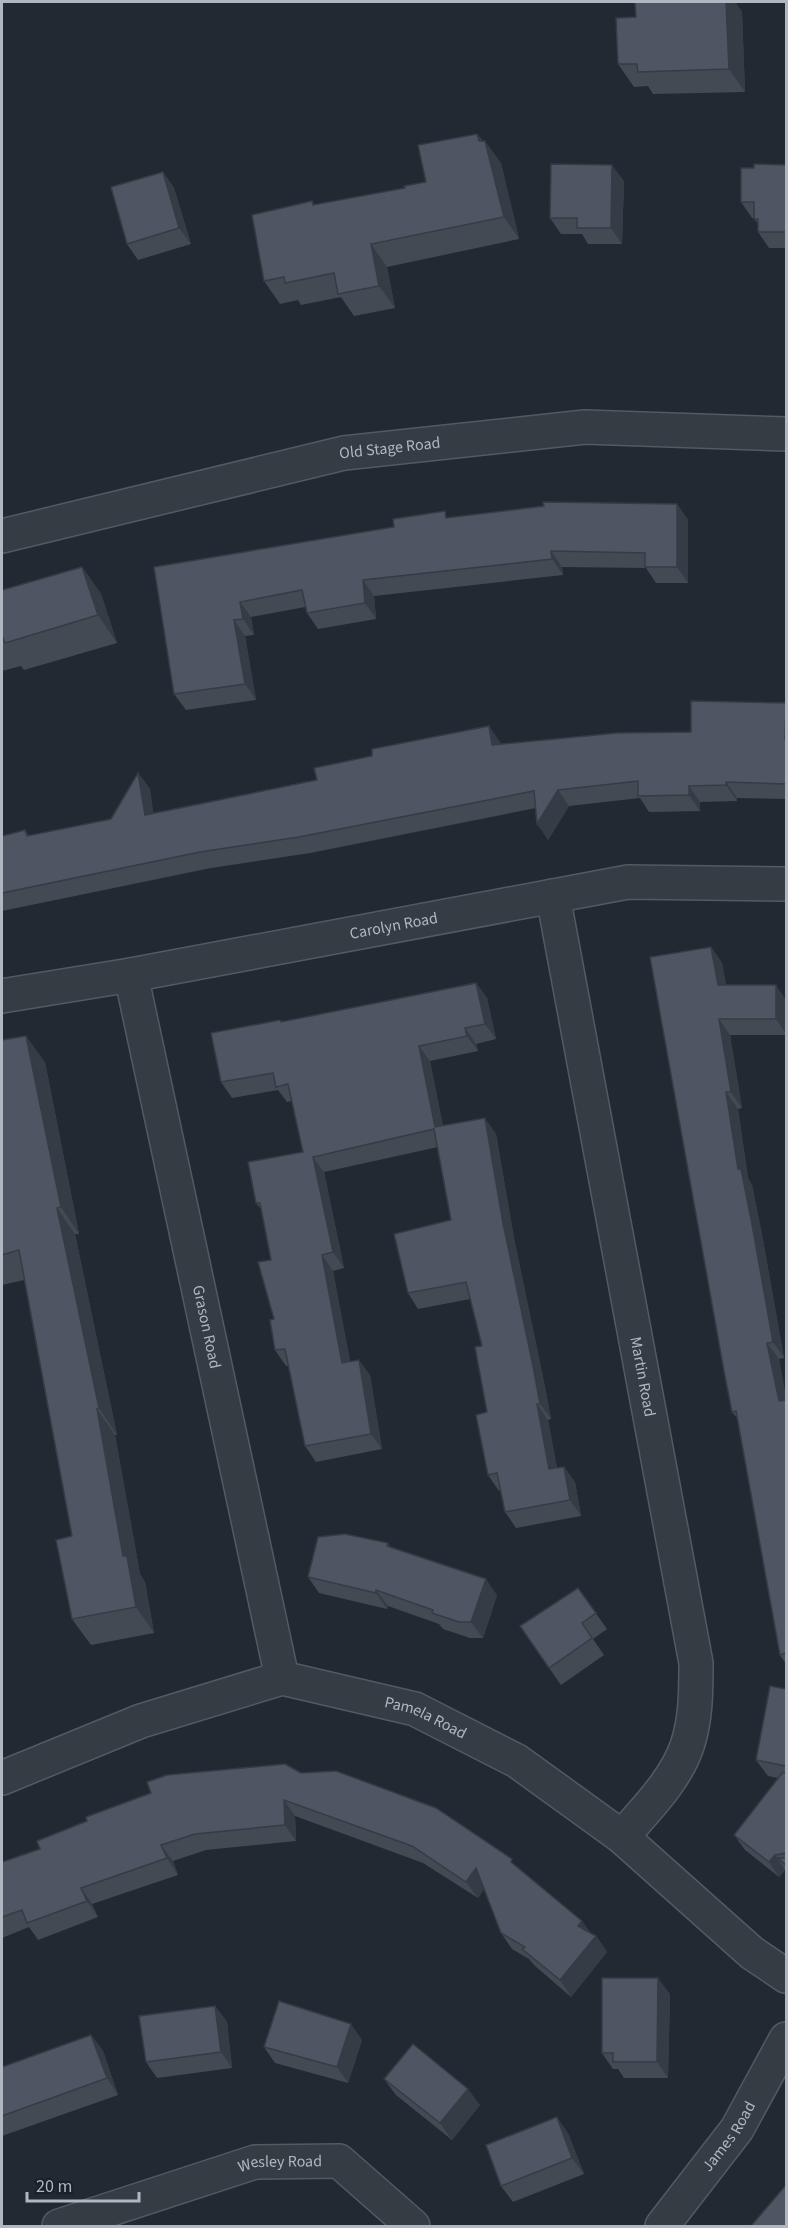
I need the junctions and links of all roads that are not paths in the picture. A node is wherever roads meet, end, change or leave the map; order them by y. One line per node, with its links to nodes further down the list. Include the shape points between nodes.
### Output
1 (786, 434): 2 (street, Old Stage Road, via 585,427 344,453)
2 (2, 536)
3 (786, 885): 4 (street, Carolyn Road, via 627,882)
4 (553, 896): 5 (street, Carolyn Road); 9 (street, Martin Road, via 696,1663 696,1707 687,1747 663,1787)
5 (130, 975): 6 (street, Carolyn Road); 7 (street, Grason Road)
6 (2, 996)
7 (282, 1678): 8 (street, via 141,1722); 9 (street, Pamela Road, via 415,1709 518,1761)
8 (2, 1778)
9 (622, 1837): 10 (street, Pamela Road, via 752,1953)
10 (786, 1976)
11 (786, 2039): 14 (street, James Road, via 737,2129)
12 (59, 2226): 13 (street, Wesley Road, via 255,2162 339,2161)
13 (413, 2226)
14 (662, 2226)

